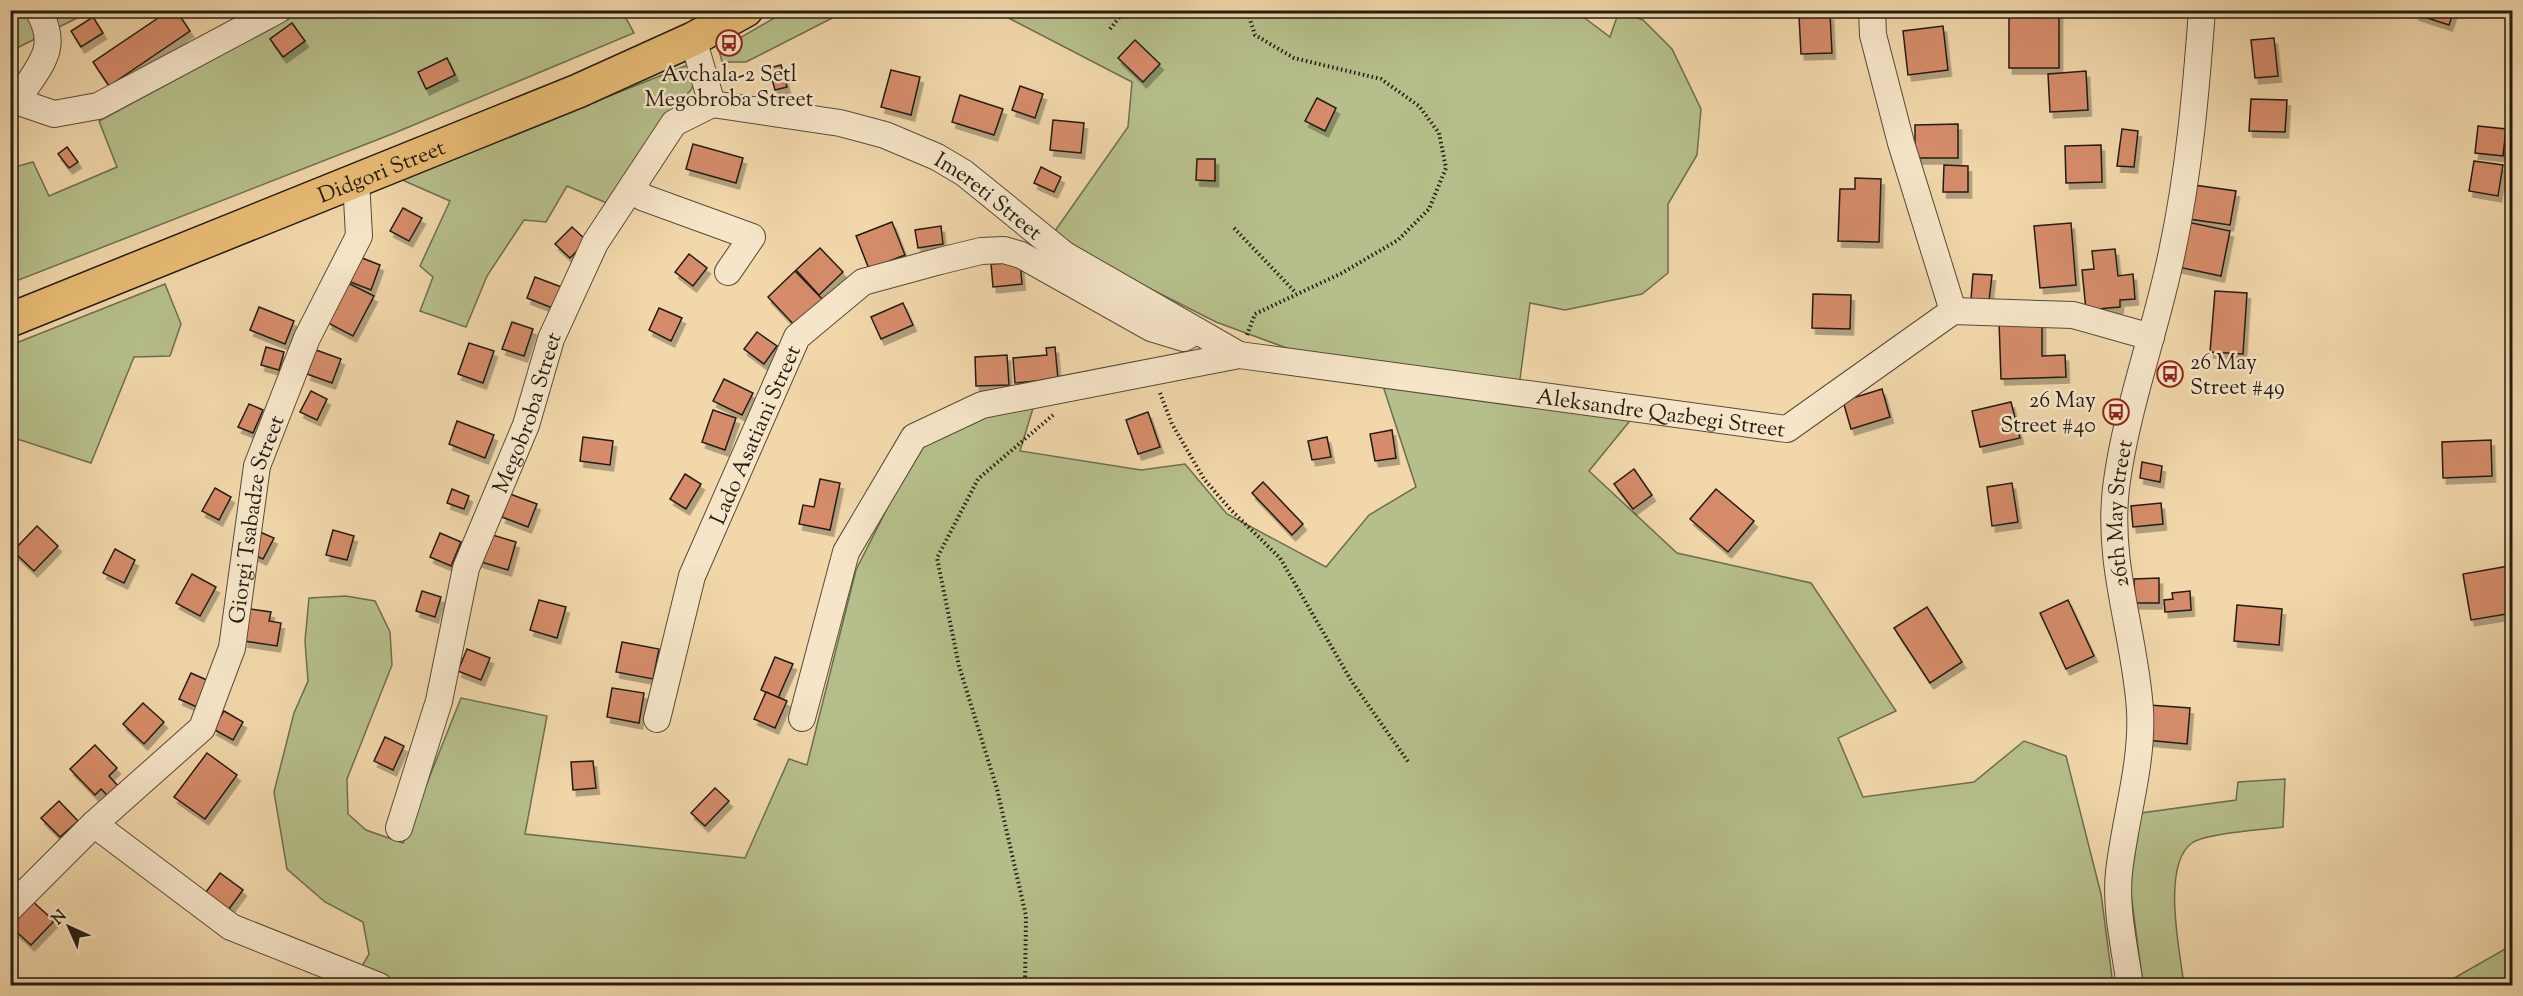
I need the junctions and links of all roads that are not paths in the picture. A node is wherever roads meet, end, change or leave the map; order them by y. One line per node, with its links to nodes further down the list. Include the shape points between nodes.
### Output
1 (38, 10): 7 (street, via 49,45 44,62)
2 (278, 10): 7 (street, via 98,106 54,114)
3 (746, 10): 6 (highway, Didgori Street)
4 (1872, 10): 12 (street, via 1873,35 1901,143)
5 (2202, 10): 15 (street, 26th May Street, via 2182,198)
6 (693, 39): 8 (street); 9 (highway, Didgori Street, via 578,91)
7 (13, 104)
8 (712, 104): 10 (street, Megobroba Street, via 674,123); 14 (street, Imereti Street, via 840,123 885,135 937,157 964,173 1065,255)
9 (356, 180): 13 (highway, Didgori Street); 19 (street, Giorgi Tsabadze Street, via 359,236 307,338 256,466 232,648 202,728)
10 (633, 185): 11 (street, via 642,197 752,237); 20 (street, Megobroba Street, via 595,243 551,339 526,424 466,568 439,701)
11 (728, 272)
12 (1953, 311): 15 (street, via 2073,315); 16 (street, Aleksandre Qazbegi Street, via 1787,429)
13 (10, 320)
14 (1196, 331): 16 (street, Imereti Street); 18 (street, Lado Asatiani Street, via 1184,338 1161,333 1021,255 1004,250 951,258 863,282 797,337 692,576)
15 (2151, 337): 23 (street, 26th May Street, via 2116,488 2115,517 2116,573 2140,709 2138,757 2119,874)
16 (1239, 355): 17 (street, via 982,405 914,437 846,552)
17 (802, 718)
18 (657, 720)
19 (94, 824): 21 (street, Giorgi Tsabadze Street); 22 (street, via 231,927)
20 (399, 828)
21 (10, 908)
22 (379, 986)
23 (2130, 986)

